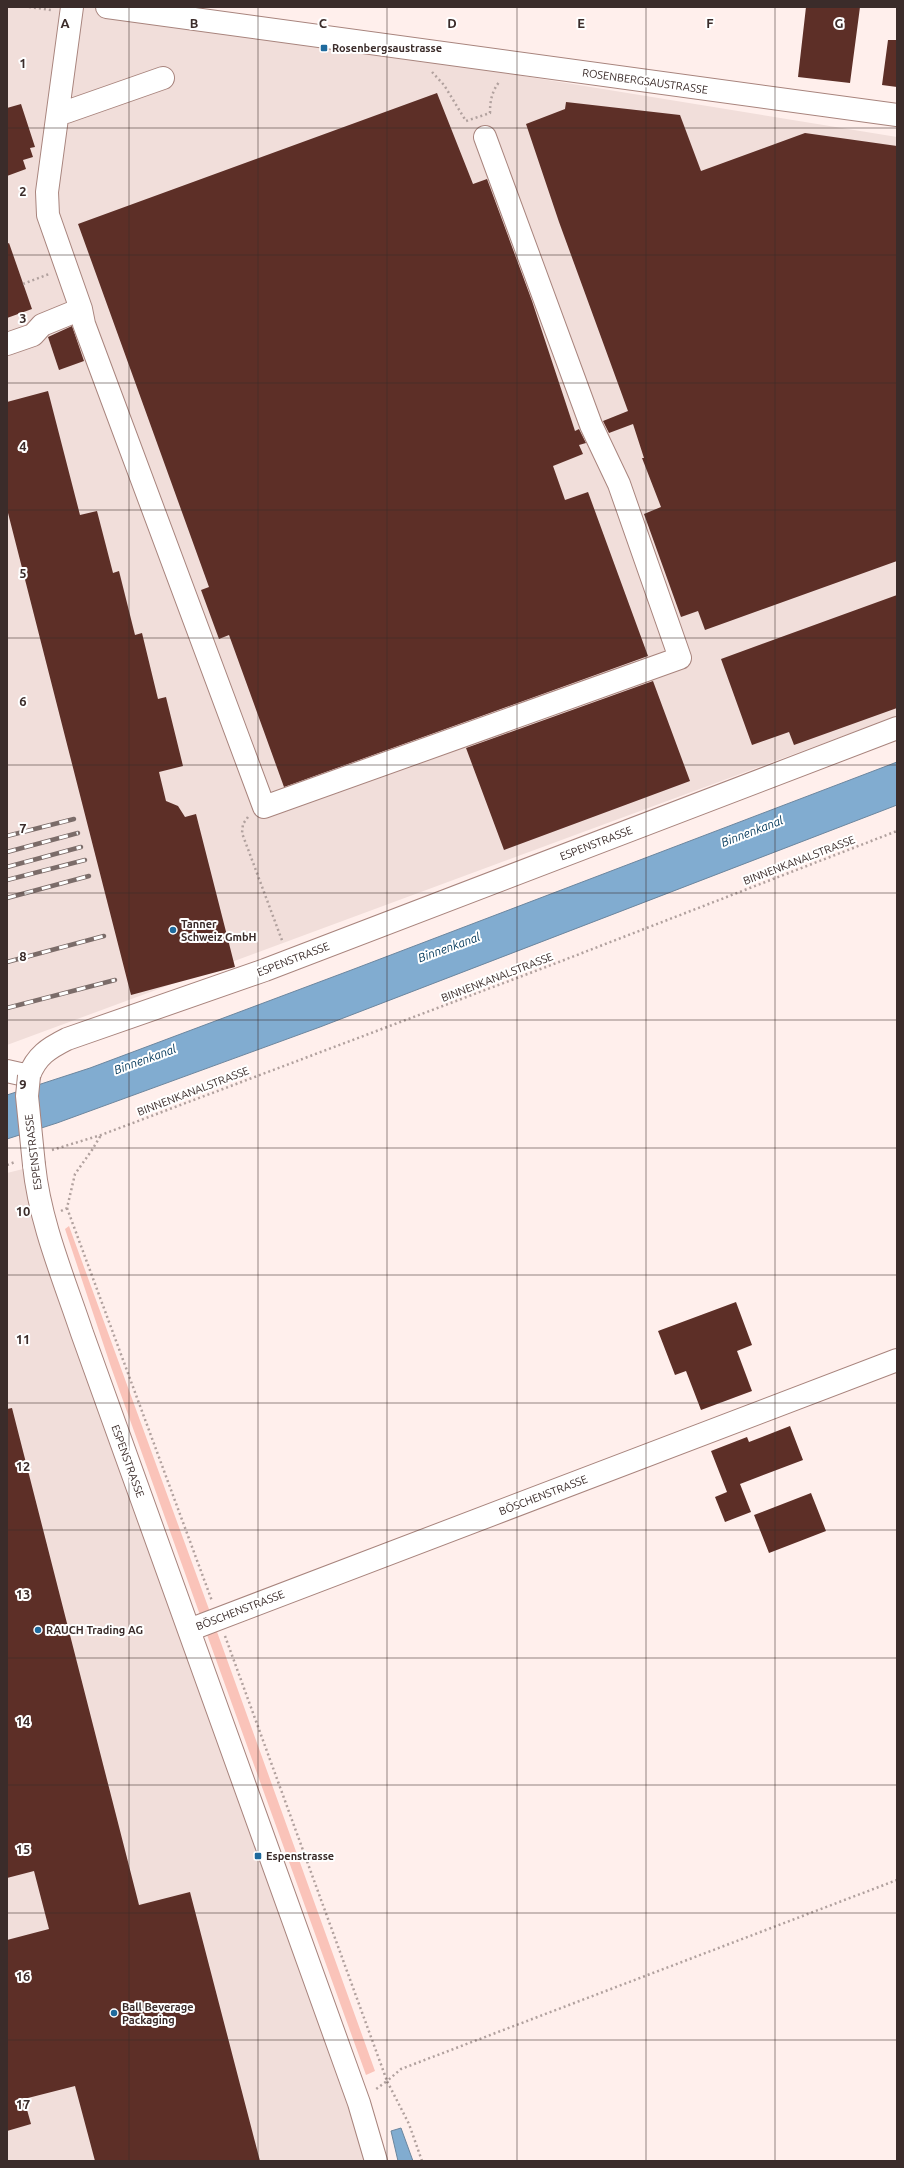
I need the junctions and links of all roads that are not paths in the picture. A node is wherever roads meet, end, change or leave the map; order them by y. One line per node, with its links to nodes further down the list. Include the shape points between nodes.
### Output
1 (72, 7): 4 (street, via 58,44)
2 (107, 7): 5 (street, ROSENBERGSAUSTRASSE)
3 (163, 78): 4 (street, via 66,112)
4 (58, 111): 7 (street, via 60,160 47,192 48,215)
5 (897, 115)
6 (485, 137): 7 (street, via 590,425 619,484 680,658 264,807 84,324)
7 (81, 309): 8 (street, via 42,325 33,335)
8 (7, 344)
9 (897, 728): 10 (street, ESPENSTRASSE, via 290,961 67,1039 49,1048)
10 (33, 1067): 11 (street); 13 (street, ESPENSTRASSE, bridge, via 27,1096 40,1159 36,1184 44,1217 82,1334)
11 (7, 1071)
12 (897, 1360): 13 (street, BÖSCHENSTRASSE)
13 (189, 1630): 14 (street, ESPENSTRASSE, via 359,2103)
14 (376, 2161)

